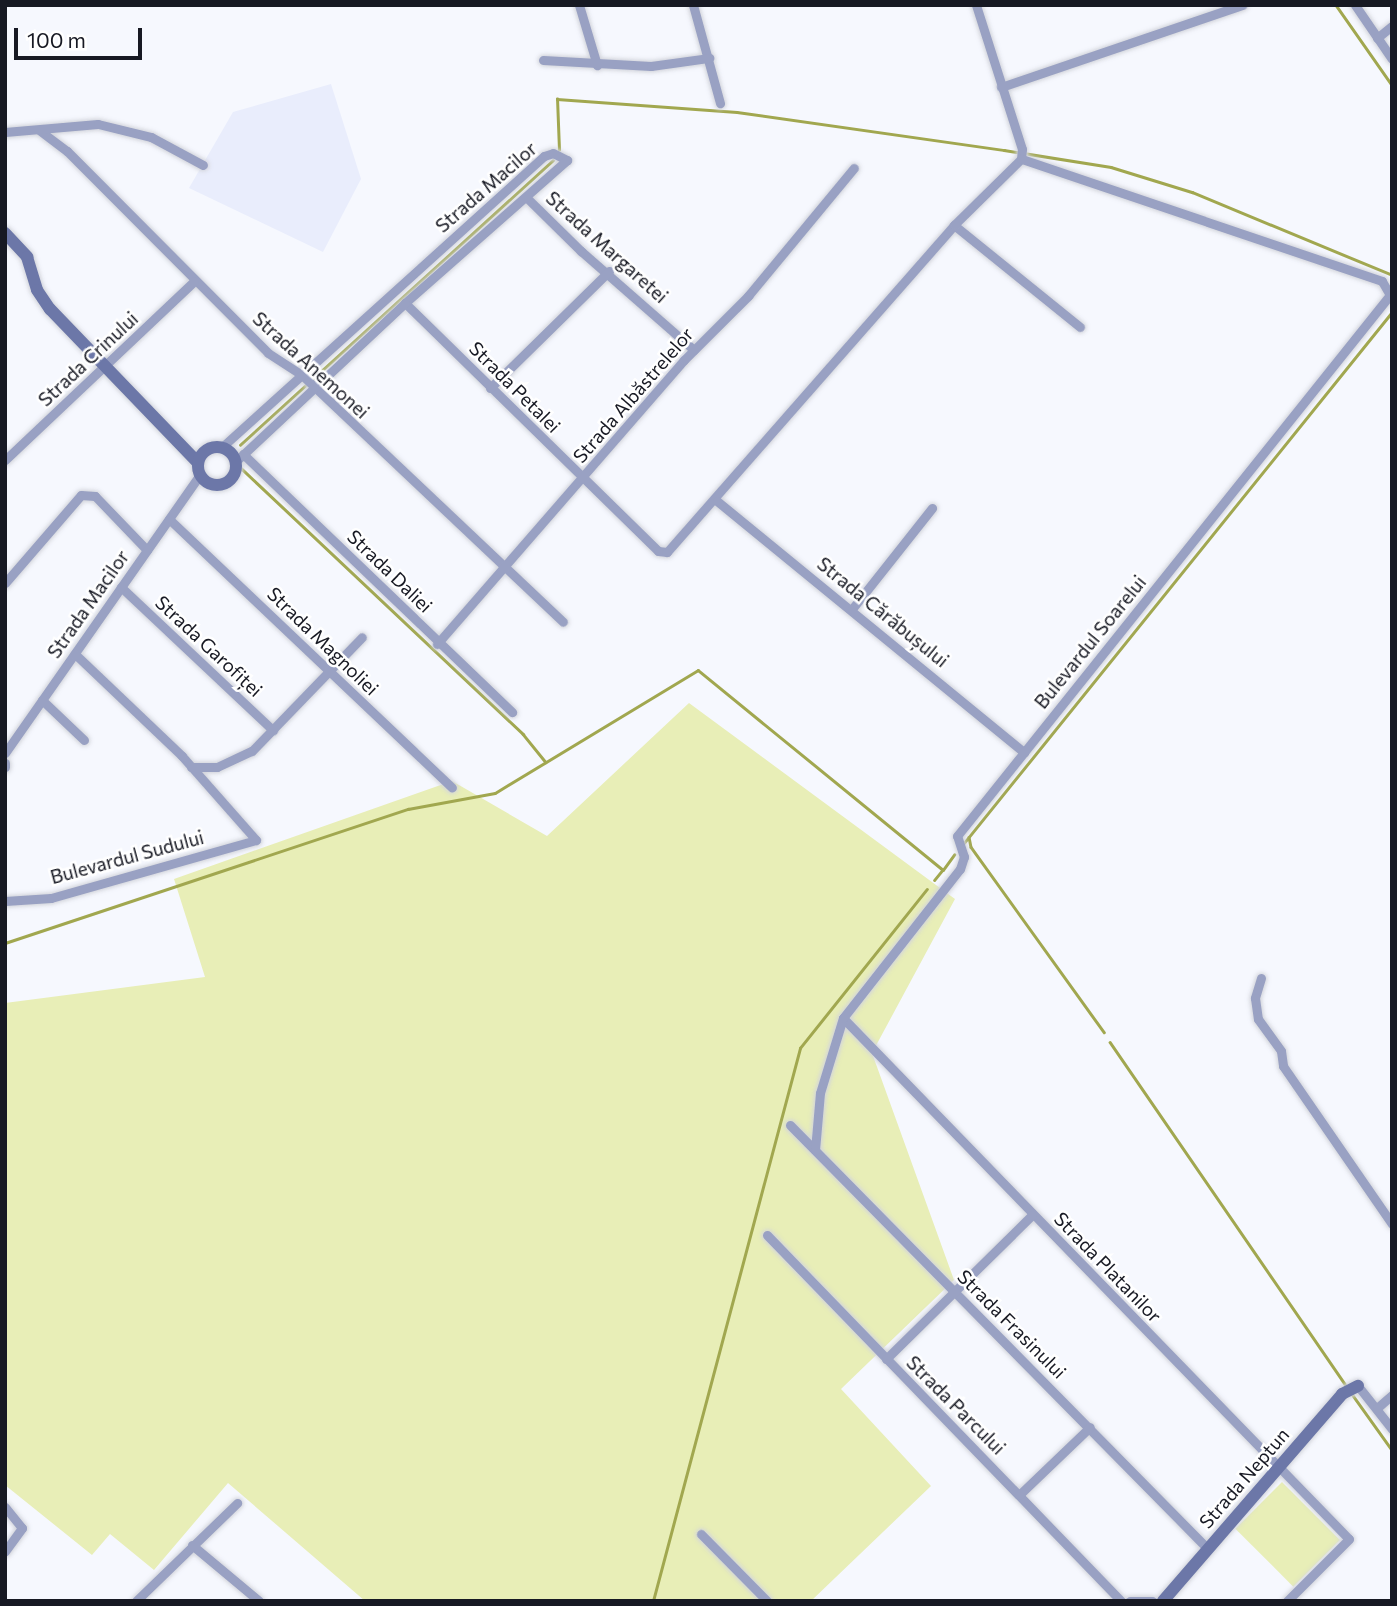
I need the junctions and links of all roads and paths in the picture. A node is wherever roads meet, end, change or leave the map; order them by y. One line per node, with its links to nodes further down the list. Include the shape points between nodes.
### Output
1 (579, 5): 11 (street)
2 (693, 5): 8 (street)
3 (976, 5): 12 (street)
4 (1242, 5): 12 (street)
5 (1355, 5): 7 (street)
6 (1392, 26): 7 (street)
7 (1377, 38): 10 (street)
8 (709, 58): 11 (street, via 651,66); 13 (street)
9 (543, 60): 11 (street)
10 (1392, 60)
11 (597, 65)
12 (1001, 87): 16 (street, via 1022,149)
13 (720, 103)
14 (38, 130): 15 (street); 17 (street, via 98,124 131,130); 23 (street, Strada Anemonei, via 67,151)
15 (5, 132)
16 (1021, 159): 20 (street); 24 (street, via 1382,281)
17 (203, 165)
18 (854, 168): 27 (street, Strada Albăstrelelor, via 748,296)
19 (527, 198): 22 (street, Strada Margaretei); 25 (street, Strada Macilor); 29 (street, Strada Macilor, via 567,160 553,153 544,156)
20 (954, 225): 26 (street); 37 (street)
21 (5, 233): 28 (street, via 27,257 41,298)
22 (608, 271): 27 (street, Strada Margaretei); 30 (street)
23 (194, 281): 28 (street, Strada Crinului); 29 (street, Strada Anemonei, via 268,352)
24 (1390, 295): 54 (street, Bulevardul Soarelui)
25 (405, 303): 29 (street, Strada Macilor); 30 (street, Strada Petalei)
26 (1080, 327)
27 (694, 349): 36 (street, Strada Albăstrelelor)
28 (107, 366): 33 (street, Strada Crinului); 34 (street)
29 (308, 382): 31 (street, Strada Macilor); 32 (street, Strada Macilor); 41 (street, Strada Anemonei)
30 (490, 388): 36 (street, Strada Petalei)
31 (222, 447): 32 (street); 34 (street, via 202,453)
32 (239, 458): 35 (street, via 233,477 220,486); 47 (street, Strada Daliei)
33 (5, 460)
34 (197, 462): 35 (street)
35 (199, 476): 39 (street, Strada Macilor)
36 (584, 480): 37 (street, Strada Petalei, via 662,552 675,545); 41 (street, Strada Albăstrelelor)
37 (717, 501): 44 (street, Strada Cărăbușului)
38 (932, 508): 44 (street)
39 (169, 519): 40 (street, Strada Macilor); 49 (street, Strada Magnoliei)
40 (147, 550): 42 (street, via 88,494 81,495); 43 (street, Strada Macilor)
41 (504, 570): 45 (street, Strada Anemonei); 47 (street, Strada Albăstrelelor)
42 (5, 583)
43 (121, 587): 48 (street, Strada Macilor); 52 (street, Strada Garofiței)
44 (852, 609): 54 (street, Strada Cărăbușului)
45 (563, 622)
46 (362, 637): 49 (street)
47 (437, 644): 51 (street, Strada Daliei)
48 (75, 654): 50 (street, Strada Macilor); 56 (street)
49 (330, 671): 52 (street); 57 (street, Strada Magnoliei)
50 (42, 700): 53 (street); 55 (street, Strada Macilor)
51 (512, 712)
52 (273, 730): 56 (street, via 233,762)
53 (84, 740)
54 (1024, 752): 60 (street, Bulevardul Soarelui, via 957,836 964,857 949,886)
55 (5, 753)
56 (191, 767): 58 (street, Bulevardul Sudului, via 256,840 51,898)
57 (452, 788)
58 (5, 901)
59 (1261, 978): 64 (street, via 1255,998 1258,1019 1282,1051 1283,1066)
60 (843, 1018): 62 (street, via 820,1093); 63 (street, Strada Platanilor)
61 (790, 1125): 62 (street, Strada Frasinului)
62 (816, 1150): 66 (street, Strada Frasinului)
63 (1032, 1215): 66 (street); 73 (street, Strada Platanilor)
64 (1392, 1224)
65 (766, 1235): 67 (street, Strada Parcului)
66 (955, 1291): 67 (street); 71 (street, Strada Frasinului)
67 (886, 1359): 74 (street, Strada Parcului)
68 (1358, 1386): 70 (street); 73 (street, Strada Neptun, via 1342,1394)
69 (1392, 1395): 70 (street)
70 (1377, 1408): 72 (street)
71 (1090, 1427): 74 (street); 79 (street, Strada Frasinului)
72 (1392, 1429)
73 (1278, 1468): 79 (street, Strada Neptun); 88 (street, Strada Platanilor, via 1349,1539)
74 (1019, 1494): 84 (street, Strada Parcului)
75 (237, 1503): 78 (street)
76 (5, 1507): 80 (street, via 22,1528)
77 (701, 1534): 83 (street)
78 (192, 1545): 81 (street); 82 (street)
79 (1208, 1549): 87 (street, Strada Neptun)
80 (5, 1550)
81 (136, 1601)
82 (259, 1601)
83 (767, 1601)
84 (1121, 1601)
85 (1130, 1601): 86 (street)
86 (1152, 1601)
87 (1163, 1601)
88 (1287, 1601)

